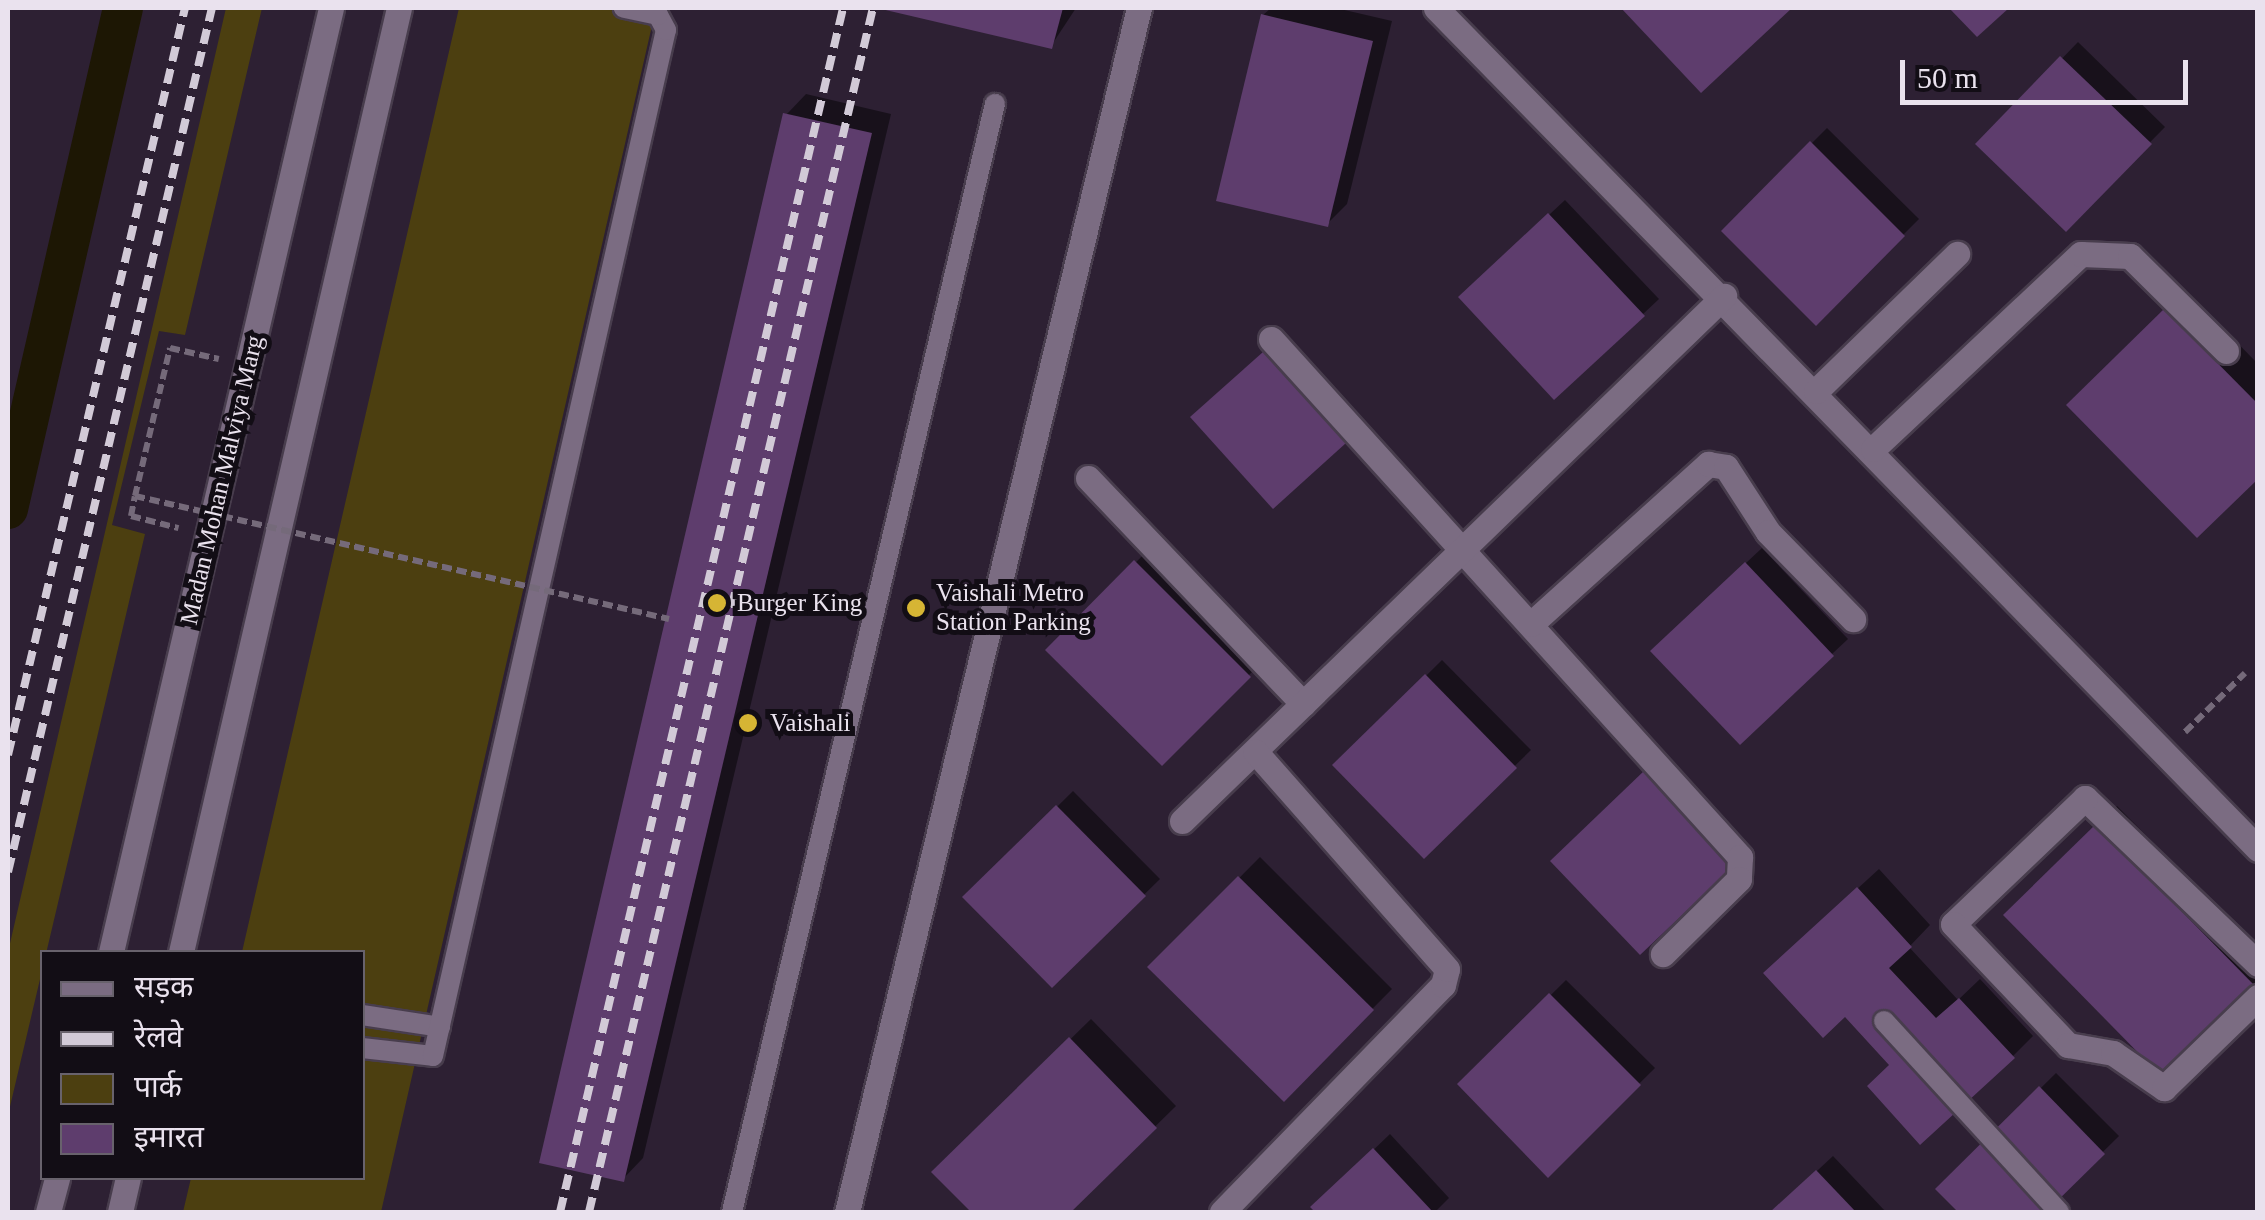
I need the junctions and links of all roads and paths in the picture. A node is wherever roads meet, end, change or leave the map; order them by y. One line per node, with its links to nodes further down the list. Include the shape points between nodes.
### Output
1 (331, 8): 11 (street, Madan Mohan Malviya Marg)
2 (399, 8): 28 (street)
3 (624, 8): 34 (lane, via 658,15 666,30)
4 (1139, 8): 41 (street)
5 (1436, 8): 8 (street)
6 (995, 104): 40 (lane)
7 (1958, 254): 12 (street)
8 (1724, 296): 12 (street); 17 (street)
9 (1271, 340): 17 (street)
10 (2226, 351): 13 (street, via 2130,256 2080,254)
11 (249, 366): 15 (path, via 170,348); 16 (street, Madan Mohan Malviya Marg)
12 (1816, 390): 13 (street)
13 (1874, 449): 24 (street)
14 (1088, 478): 22 (street)
15 (135, 496): 16 (path, bridge, via 130,516); 18 (path, bridge)
16 (210, 535): 27 (street, Madan Mohan Malviya Marg)
17 (1466, 552): 20 (street); 22 (street)
18 (669, 619)
19 (1853, 619): 20 (street, via 1768,532 1726,468 1708,464)
20 (1531, 624): 29 (street, via 1740,857 1739,879)
21 (2245, 673): 24 (path)
22 (1303, 704): 23 (street)
23 (1255, 750): 25 (street); 42 (street, via 1447,969 1443,985)
24 (2163, 754): 26 (street)
25 (1182, 821)
26 (2258, 849)
27 (110, 950)
28 (181, 950)
29 (1663, 954)
30 (2258, 964): 31 (street, via 2085,798 1953,924 2068,1045 2113,1053 2164,1088)
31 (2258, 998)
32 (365, 1014): 34 (lane)
33 (1884, 1021): 43 (lane)
34 (440, 1027): 35 (lane, via 429,1059)
35 (365, 1048)
36 (56, 1180): 38 (street)
37 (128, 1180): 39 (street)
38 (48, 1212)
39 (120, 1212)
40 (732, 1212)
41 (847, 1212)
42 (1222, 1212)
43 (2058, 1212)

